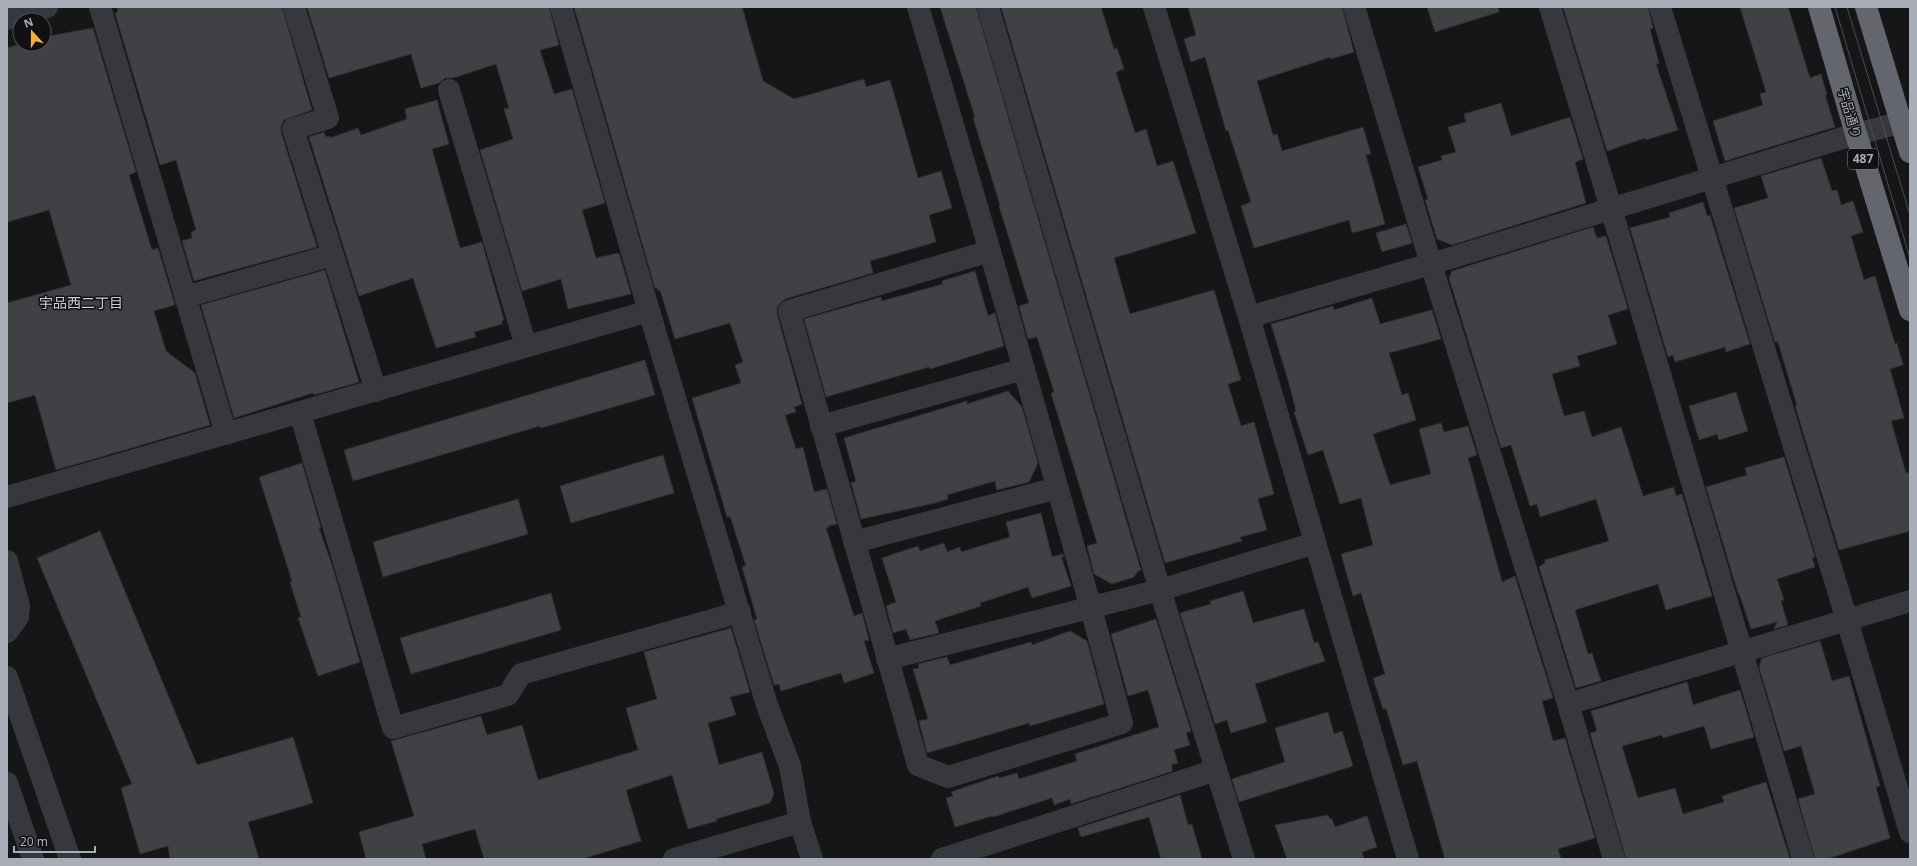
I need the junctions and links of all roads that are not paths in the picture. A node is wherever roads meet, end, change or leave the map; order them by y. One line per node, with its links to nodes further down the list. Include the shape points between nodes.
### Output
1 (47, 7): 13 (street)
2 (100, 7): 23 (street)
3 (294, 7): 21 (street, via 328,118 293,129)
4 (561, 7): 25 (street)
5 (918, 7): 20 (street)
6 (988, 7): 38 (street)
7 (1154, 7): 26 (street)
8 (1354, 7): 22 (street)
9 (1550, 7): 19 (street)
10 (1660, 7): 18 (street)
11 (1819, 7): 16 (highway, 宇品通り / 487)
12 (1866, 7): 15 (highway)
13 (7, 19)
14 (449, 90): 27 (street)
15 (1905, 121): 16 (street); 17 (highway)
16 (1856, 134): 18 (street); 24 (highway, 宇品通り / 487)
17 (1910, 152)
18 (1712, 178): 19 (street); 42 (street)
19 (1612, 208): 22 (street); 44 (street)
20 (990, 251): 28 (street); 31 (street, via 789,311)
21 (333, 255): 23 (street); 29 (street)
22 (1431, 264): 26 (street); 47 (street)
23 (185, 297): 32 (street)
24 (1910, 310)
25 (649, 311): 27 (street); 41 (street)
26 (1249, 317): 36 (street)
27 (526, 346): 29 (street)
28 (1024, 369): 31 (street); 33 (street)
29 (376, 391): 30 (street)
30 (300, 413): 32 (street); 41 (street, via 393,728 508,695 521,674)
31 (821, 426): 35 (street)
32 (226, 434): 34 (street)
33 (1058, 488): 35 (street); 40 (street)
34 (7, 497)
35 (854, 542): 45 (street)
36 (1315, 543): 38 (street); 60 (street)
37 (7, 561): 43 (street, via 19,606 18,617)
38 (1160, 590): 40 (street); 48 (street)
39 (1910, 601): 42 (street)
40 (1091, 607): 45 (street); 45 (street, via 1122,723 948,777 918,765)
41 (740, 612): 51 (street, via 767,705 790,766)
42 (1848, 620): 44 (street); 53 (street)
43 (7, 632)
44 (1743, 652): 47 (street); 62 (street)
45 (887, 659)
46 (7, 677): 55 (street)
47 (1568, 704): 61 (street)
48 (1216, 770): 58 (street); 59 (street)
49 (7, 783): 52 (street)
50 (7, 806): 52 (street)
51 (800, 822): 56 (street); 57 (street)
52 (23, 827): 54 (street)
53 (1910, 832)
54 (34, 859)
55 (70, 859)
56 (674, 859)
57 (812, 859)
58 (942, 859)
59 (1244, 859)
60 (1408, 859)
61 (1614, 859)
62 (1803, 859)

